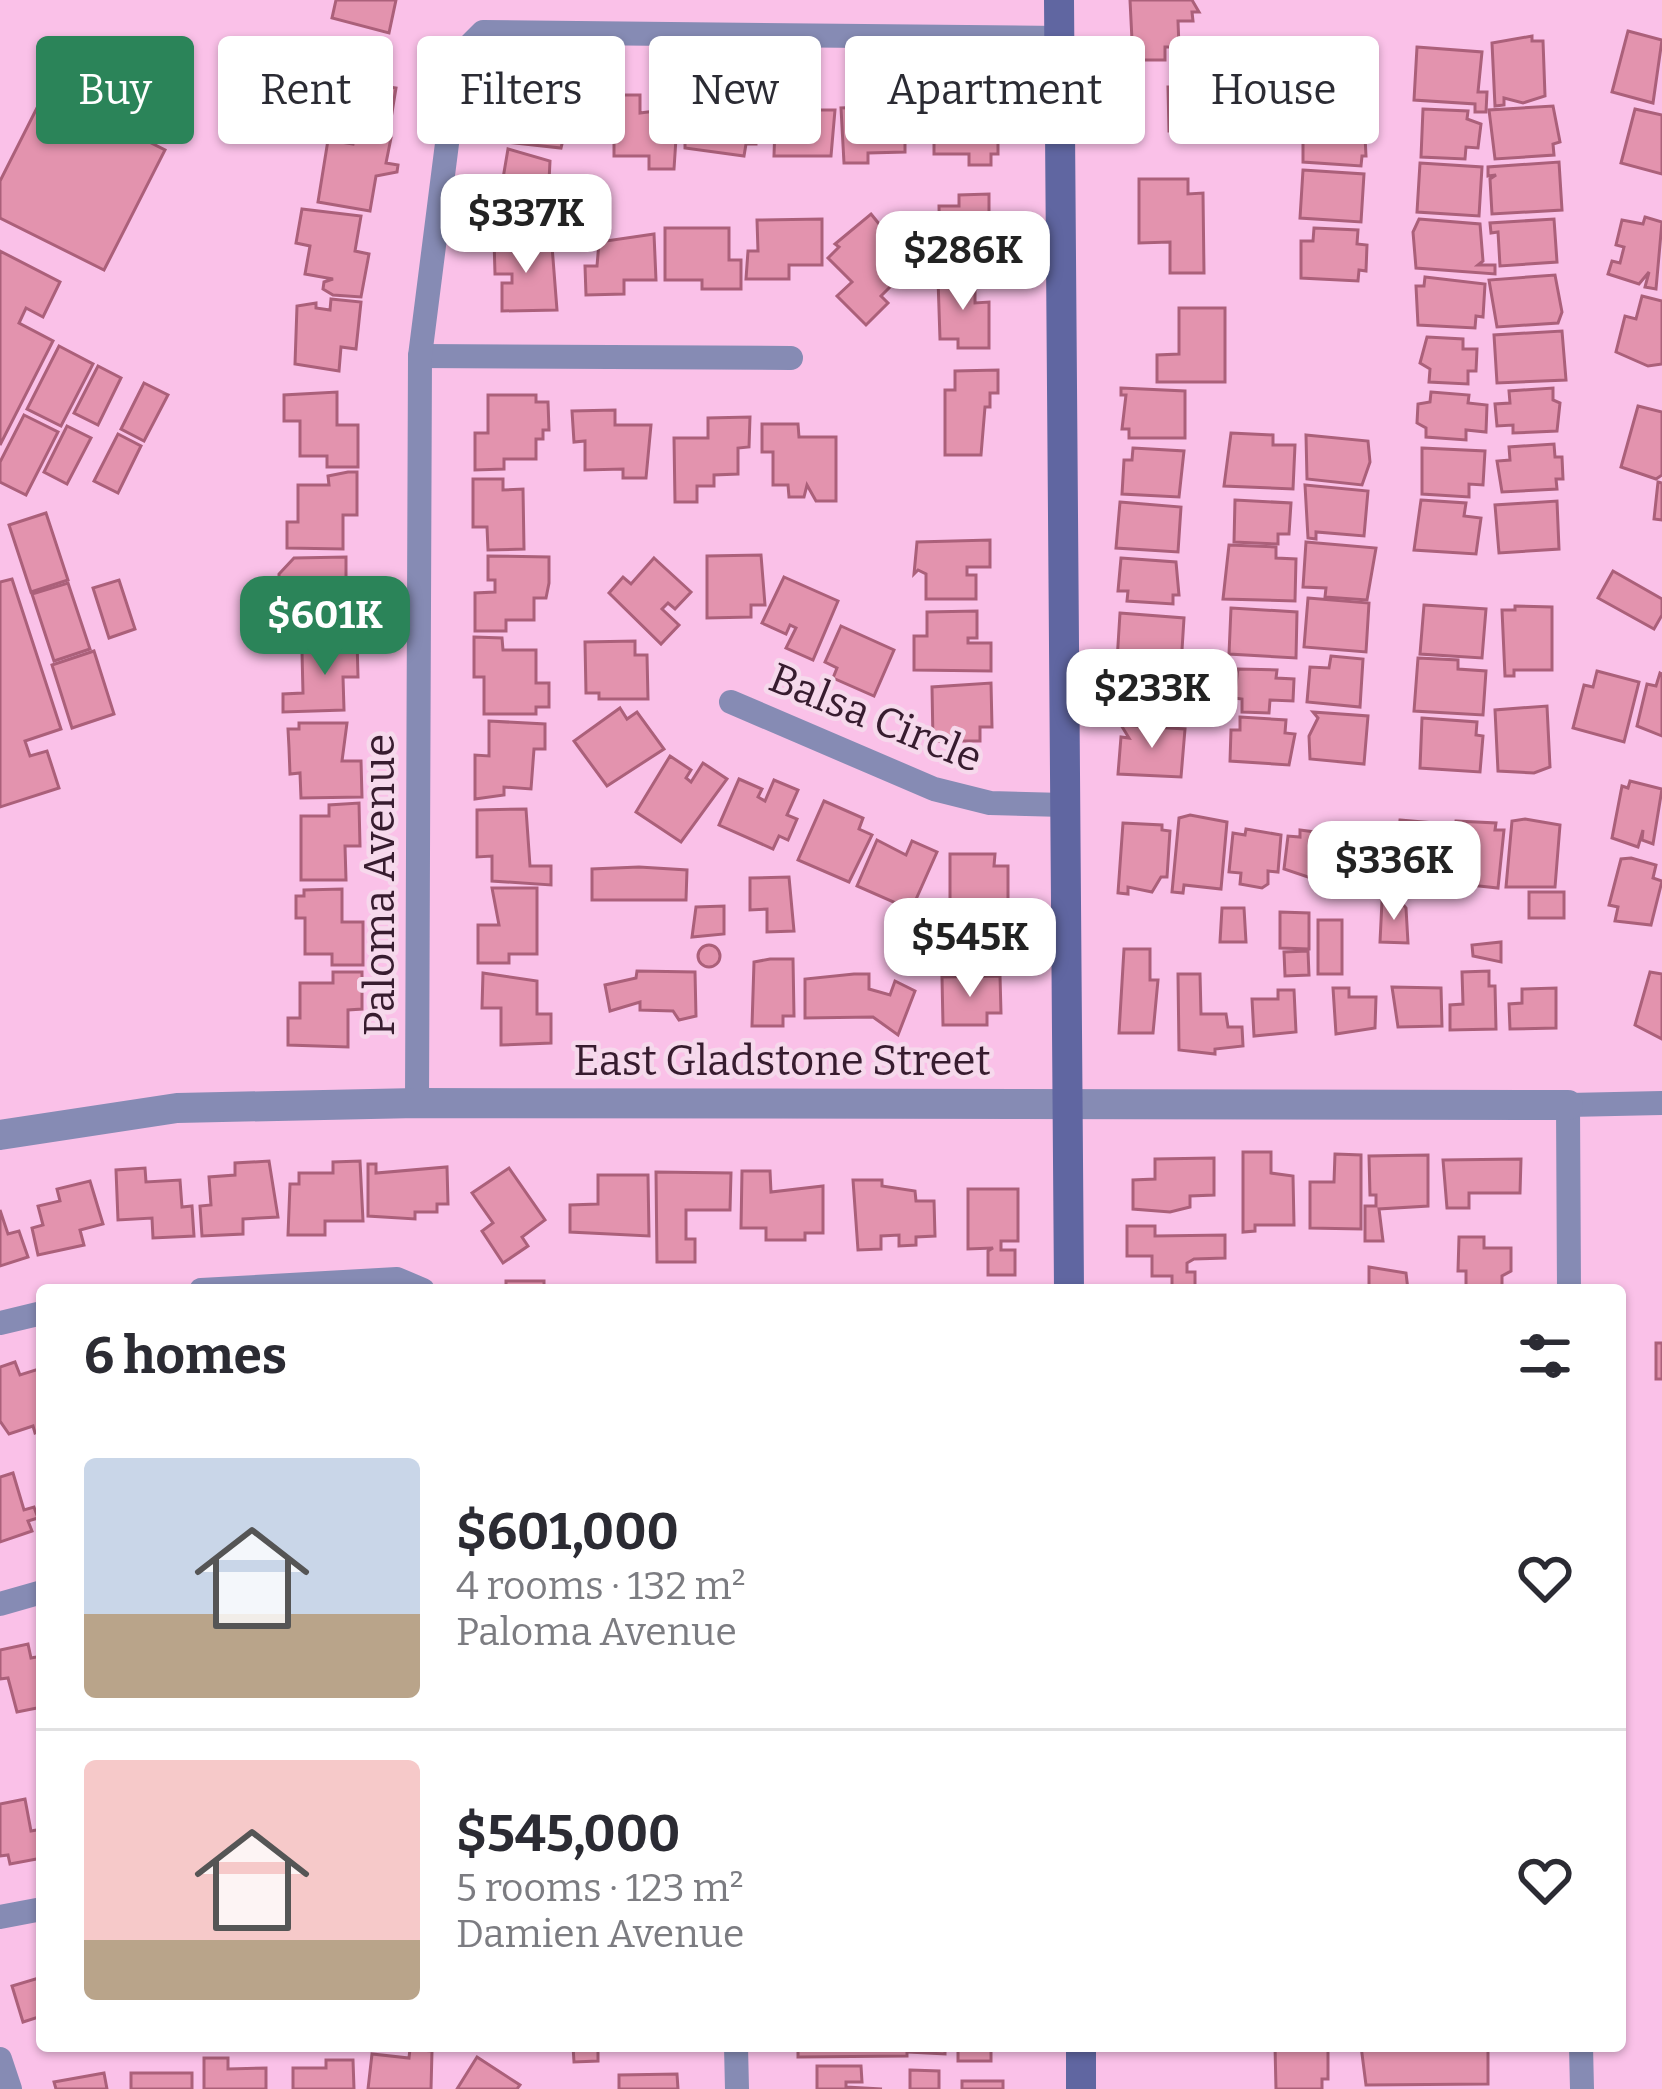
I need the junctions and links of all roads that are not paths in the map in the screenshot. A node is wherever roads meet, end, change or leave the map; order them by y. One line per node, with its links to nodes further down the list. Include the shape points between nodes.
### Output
1 (1059, 0): 3 (main road)
2 (868, 36): 5 (street, Paloma Avenue, via 483,32 458,57)
3 (1060, 36)
4 (1061, 144): 8 (main road)
5 (420, 356): 6 (street); 10 (street, Paloma Avenue)
6 (791, 358)
7 (731, 702): 8 (street, Balsa Circle, via 934,789 990,803)
8 (1064, 805): 9 (main road)
9 (1067, 1100): 10 (street, East Gladstone Street); 12 (street, East Gladstone Street); 16 (main road)
10 (417, 1103): 13 (street, East Gladstone Street, via 177,1108)
11 (1662, 1103): 12 (street)
12 (1568, 1105): 17 (street)
13 (0, 1135)
14 (308, 1284): 15 (street)
15 (409, 1284)
16 (1069, 1284)
17 (1569, 1284)
18 (36, 1314): 19 (street)
19 (0, 1323)
20 (36, 1594): 21 (street)
21 (0, 1604)
22 (36, 1910): 23 (street)
23 (0, 1917)
24 (736, 2052): 29 (street)
25 (1081, 2052): 30 (main road)
26 (1581, 2052): 31 (street)
27 (0, 2059): 28 (street)
28 (10, 2089)
29 (737, 2089)
30 (1081, 2089)
31 (1582, 2089)

